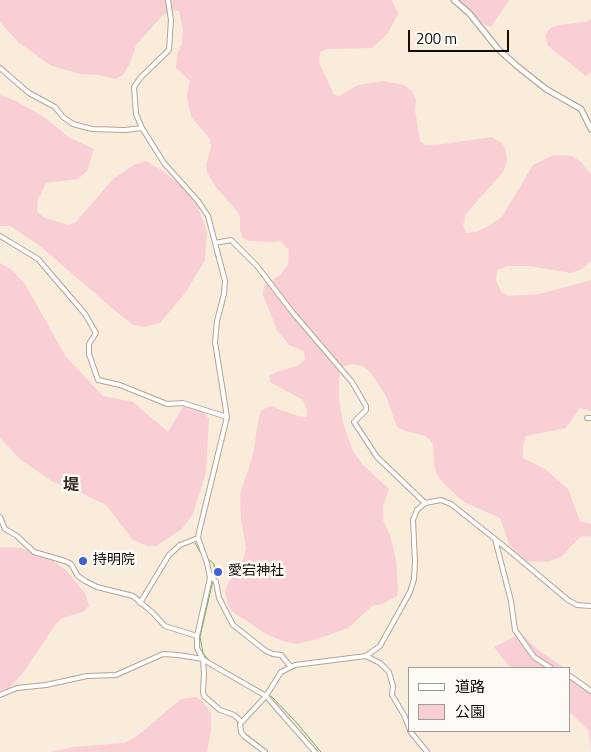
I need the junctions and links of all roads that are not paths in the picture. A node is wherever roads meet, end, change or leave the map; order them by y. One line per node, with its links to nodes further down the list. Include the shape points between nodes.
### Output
1 (168, 0): 4 (street, via 171,20 169,50 134,87 136,114)
2 (454, 0): 5 (main road, via 517,66 546,89 581,109)
3 (0, 68): 4 (street, via 30,93 55,107 73,124 124,130)
4 (142, 128): 7 (street, via 164,163 204,209)
5 (591, 129)
6 (0, 236): 8 (street, via 38,259 81,308 96,333 89,344 89,354 98,380 120,385 167,404 183,403)
7 (215, 243): 8 (street, via 225,287 214,342); 9 (street, via 231,240 258,266 352,382 366,406 354,422 377,457)
8 (227, 417): 11 (street)
9 (425, 503): 12 (street, via 441,500 451,504); 17 (street, via 413,520 416,562 410,592 380,646)
10 (0, 517): 14 (street, via 5,530 34,552 65,561 85,581 130,595)
11 (198, 538): 13 (street); 14 (street, via 180,545 169,555)
12 (495, 539): 15 (street, via 568,600 577,605); 20 (street, via 515,630 534,657)
13 (209, 573): 16 (street); 19 (street, via 233,625 266,651 281,655)
14 (140, 603): 16 (street, via 165,626)
15 (591, 606)
16 (197, 636): 18 (street, via 197,648)
17 (366, 656): 19 (street); 26 (street, via 389,672 392,695)
18 (203, 659): 23 (street, via 163,654 116,674 17,688); 24 (street); 25 (street, via 204,696 220,710)
19 (290, 666): 24 (street, via 277,676)
20 (549, 667)
21 (571, 677): 22 (street)
22 (591, 691)
23 (0, 695)
24 (266, 696): 25 (street); 29 (street)
25 (241, 721): 28 (street, via 244,736)
26 (408, 726)
27 (411, 732): 30 (street)
28 (265, 752)
29 (315, 752)
30 (427, 752)

